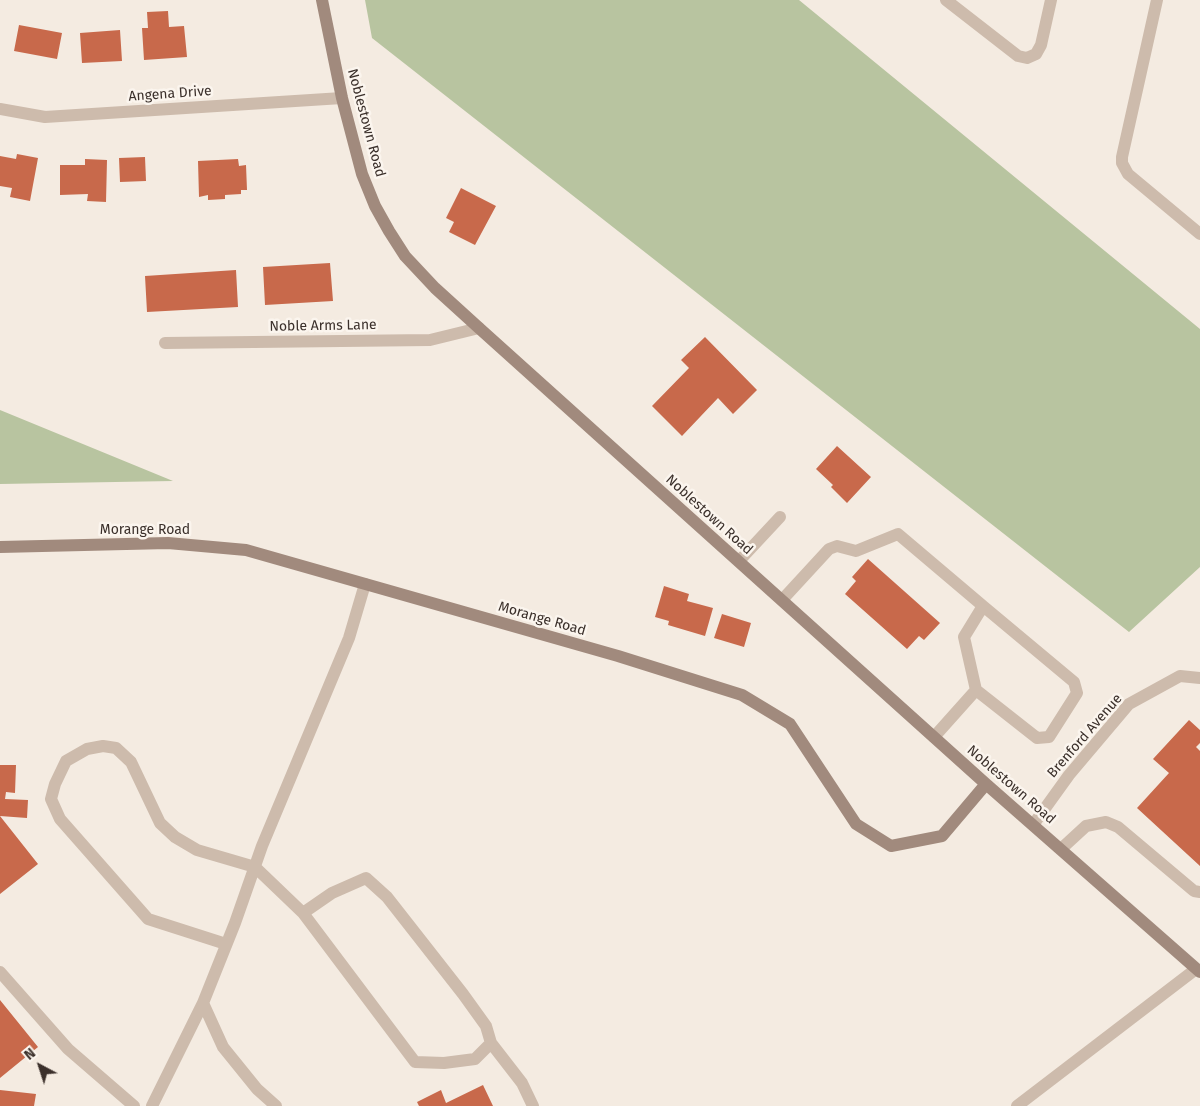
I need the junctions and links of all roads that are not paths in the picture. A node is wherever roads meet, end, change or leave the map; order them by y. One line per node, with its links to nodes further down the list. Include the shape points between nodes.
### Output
1 (322, 0): 5 (main road, Noblestown Road)
2 (946, 0): 3 (street, via 1018,56 1027,58 1039,50)
3 (1051, 0)
4 (1157, 0): 7 (street, via 1122,163 1128,174)
5 (342, 98): 6 (street, Angena Drive, via 45,117); 8 (main road, Noblestown Road, via 362,174 389,231 405,256)
6 (0, 108)
7 (1200, 234)
8 (479, 328): 9 (street, Noble Arms Lane, via 430,340); 12 (main road, Noblestown Road)
9 (165, 343)
10 (780, 517): 12 (street)
11 (0, 547): 13 (main road, Morange Road, via 168,543 246,550)
12 (738, 562): 14 (main road, Noblestown Road)
13 (365, 584): 19 (main road, Morange Road, via 618,656 742,696 790,724 856,824 891,846 942,836); 22 (street, via 349,638)
14 (782, 600): 15 (street, via 837,546 856,551 898,534); 18 (main road, Noblestown Road)
15 (983, 606): 17 (street, via 964,637); 17 (street, via 1074,682 1077,693 1049,737 1037,738)
16 (1200, 678): 20 (street, Brenford Avenue, via 1180,676 1129,704 1069,775)
17 (976, 690): 18 (street)
18 (934, 737): 19 (main road, Noblestown Road)
19 (986, 784): 20 (main road, Noblestown Road)
20 (1033, 825): 21 (main road, Noblestown Road)
21 (1061, 849): 23 (street, via 1086,826 1106,822 1118,827 1194,891); 26 (main road, Noblestown Road)
22 (255, 867): 24 (street); 25 (street); 25 (street, via 197,850 175,837 160,822 131,762 116,748 87,749 66,761 50,799 60,819 148,919)
23 (1200, 892)
24 (303, 913): 29 (street, via 415,1062 475,1059); 29 (street, via 332,893 366,878 387,897 463,994 486,1026)
25 (226, 944): 28 (street)
26 (1198, 971): 34 (street)
27 (0, 972): 30 (street, via 68,1049)
28 (202, 1003): 31 (street); 32 (street, via 223,1046 257,1089)
29 (491, 1043): 33 (street)
30 (134, 1106)
31 (152, 1106)
32 (276, 1106)
33 (534, 1106)
34 (1017, 1106)

